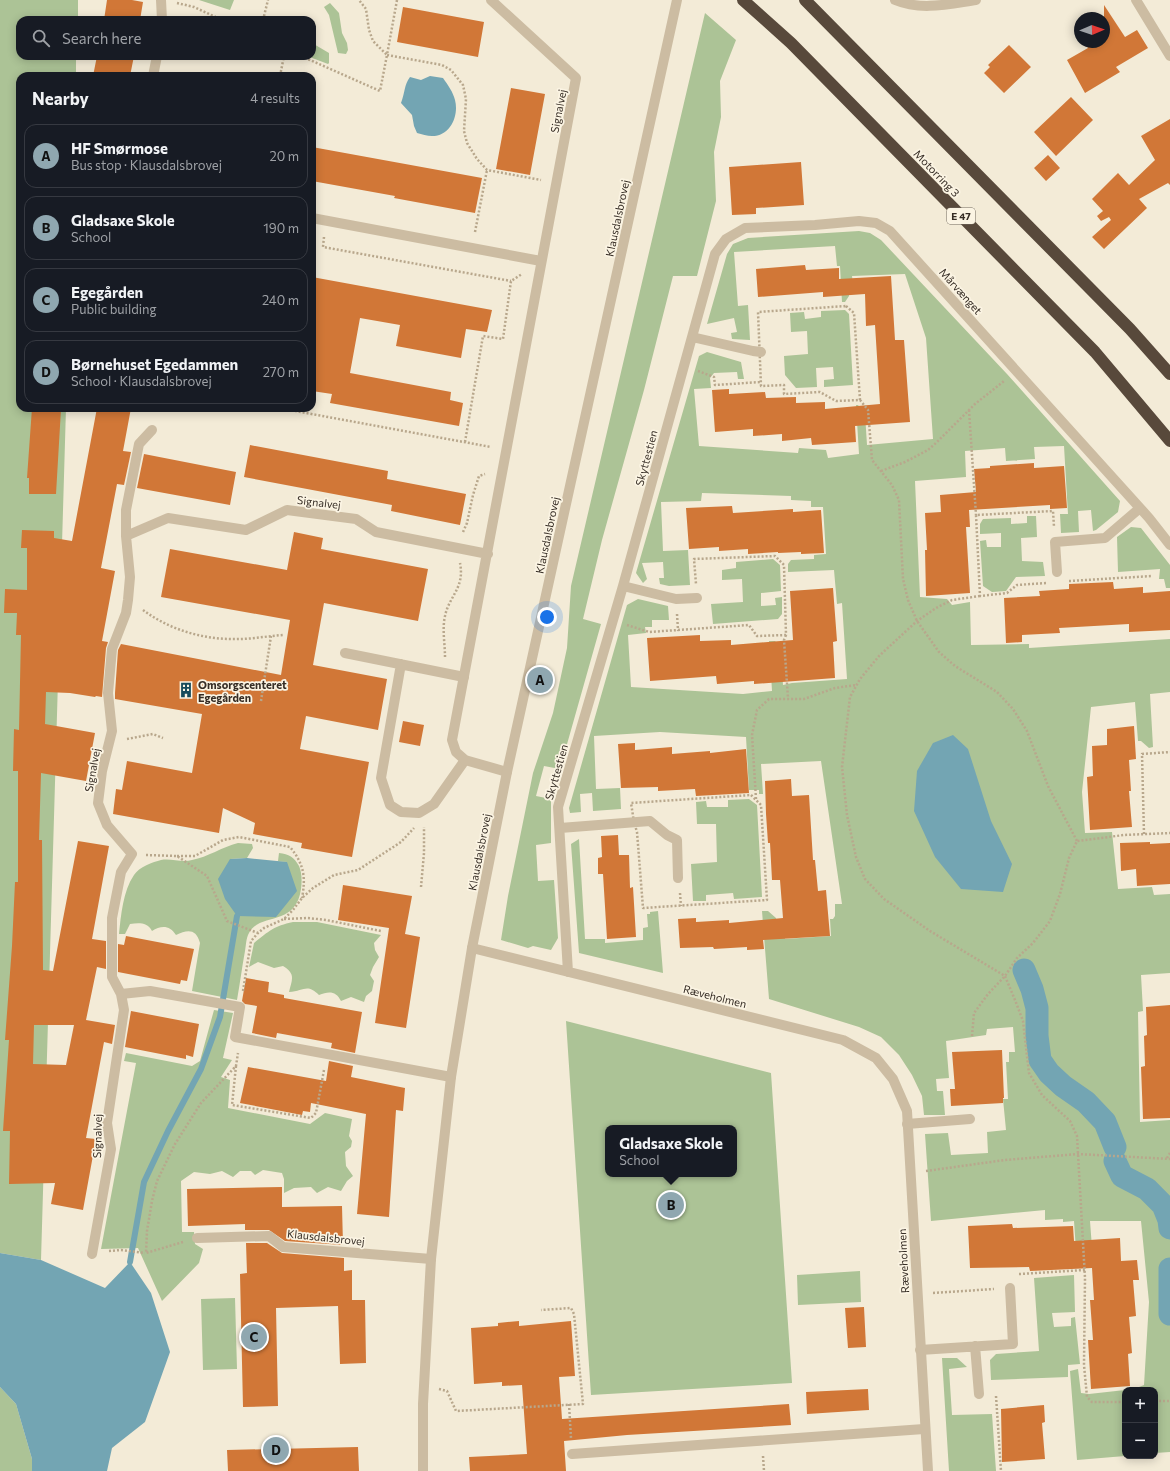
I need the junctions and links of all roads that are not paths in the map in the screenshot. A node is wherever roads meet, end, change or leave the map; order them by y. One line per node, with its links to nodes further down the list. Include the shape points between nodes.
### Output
1 (161, 0): 9 (street)
2 (491, 0): 15 (street, Signalvej, via 576,78)
3 (677, 0): 32 (street, Klausdalsbrovej)
4 (743, 0): 20 (highway, Motorring 3 / E 47, via 791,43 1095,352)
5 (805, 0): 18 (highway, via 1130,329)
6 (895, 0): 7 (street, via 935,7)
7 (976, 0)
8 (1136, 0): 10 (street)
9 (162, 16)
10 (1170, 56)
11 (156, 60): 12 (street)
12 (154, 72)
13 (316, 219): 15 (street)
14 (715, 254): 16 (street, Skyttestien); 21 (street, Mårvænget, via 726,238 745,228 859,221 876,224 890,231)
15 (541, 261): 24 (street, Signalvej)
16 (692, 337): 17 (street); 26 (street, Skyttestien)
17 (761, 352)
18 (1170, 374)
19 (152, 430): 22 (street, Signalvej, via 139,444 126,510)
20 (1170, 441)
21 (1140, 508): 23 (street, Mårvænget); 25 (street, via 1105,538 1055,542)
22 (126, 536): 24 (street, Signalvej, via 168,518 246,530 287,510 356,519 376,532); 37 (street, Signalvej, via 130,577 128,600 126,613 112,649 108,693 112,731 102,771 98,803 107,824 132,854 121,872 112,918 112,977)
23 (1170, 545)
24 (488, 554): 30 (street, Signalvej)
25 (1057, 572)
26 (623, 586): 27 (street, via 676,599); 33 (street, Skyttestien, via 558,807)
27 (697, 598)
28 (345, 653): 29 (street)
29 (401, 664): 30 (street); 31 (street, via 381,778 390,805 401,812 424,814)
30 (464, 677): 31 (street, Signalvej, via 452,740 456,752)
31 (465, 760): 32 (street)
32 (507, 772): 35 (street, Klausdalsbrovej)
33 (560, 828): 34 (street, via 650,822 677,840); 36 (street, Skyttestien)
34 (678, 878)
35 (472, 948): 36 (street, Ræveholmen); 38 (street, Klausdalsbrovej)
36 (568, 972): 40 (street, Ræveholmen, via 843,1040 876,1058 894,1079 906,1111)
37 (121, 994): 38 (street, via 150,991 238,1007 235,1037); 42 (street, Signalvej, via 124,1010 107,1123 111,1149)
38 (452, 1077): 43 (street, Klausdalsbrovej)
39 (970, 1119): 40 (street)
40 (907, 1124): 46 (street, Ræveholmen)
41 (197, 1238): 43 (street, Klausdalsbrovej, via 269,1236 283,1247)
42 (92, 1254)
43 (431, 1258): 50 (street, Klausdalsbrovej)
44 (1010, 1288): 45 (street, via 1013,1344)
45 (976, 1346): 46 (street); 47 (street)
46 (920, 1350): 48 (street, Ræveholmen)
47 (979, 1394)
48 (924, 1429): 49 (street); 51 (street, Ræveholmen)
49 (572, 1454)
50 (423, 1471)
51 (928, 1471)

